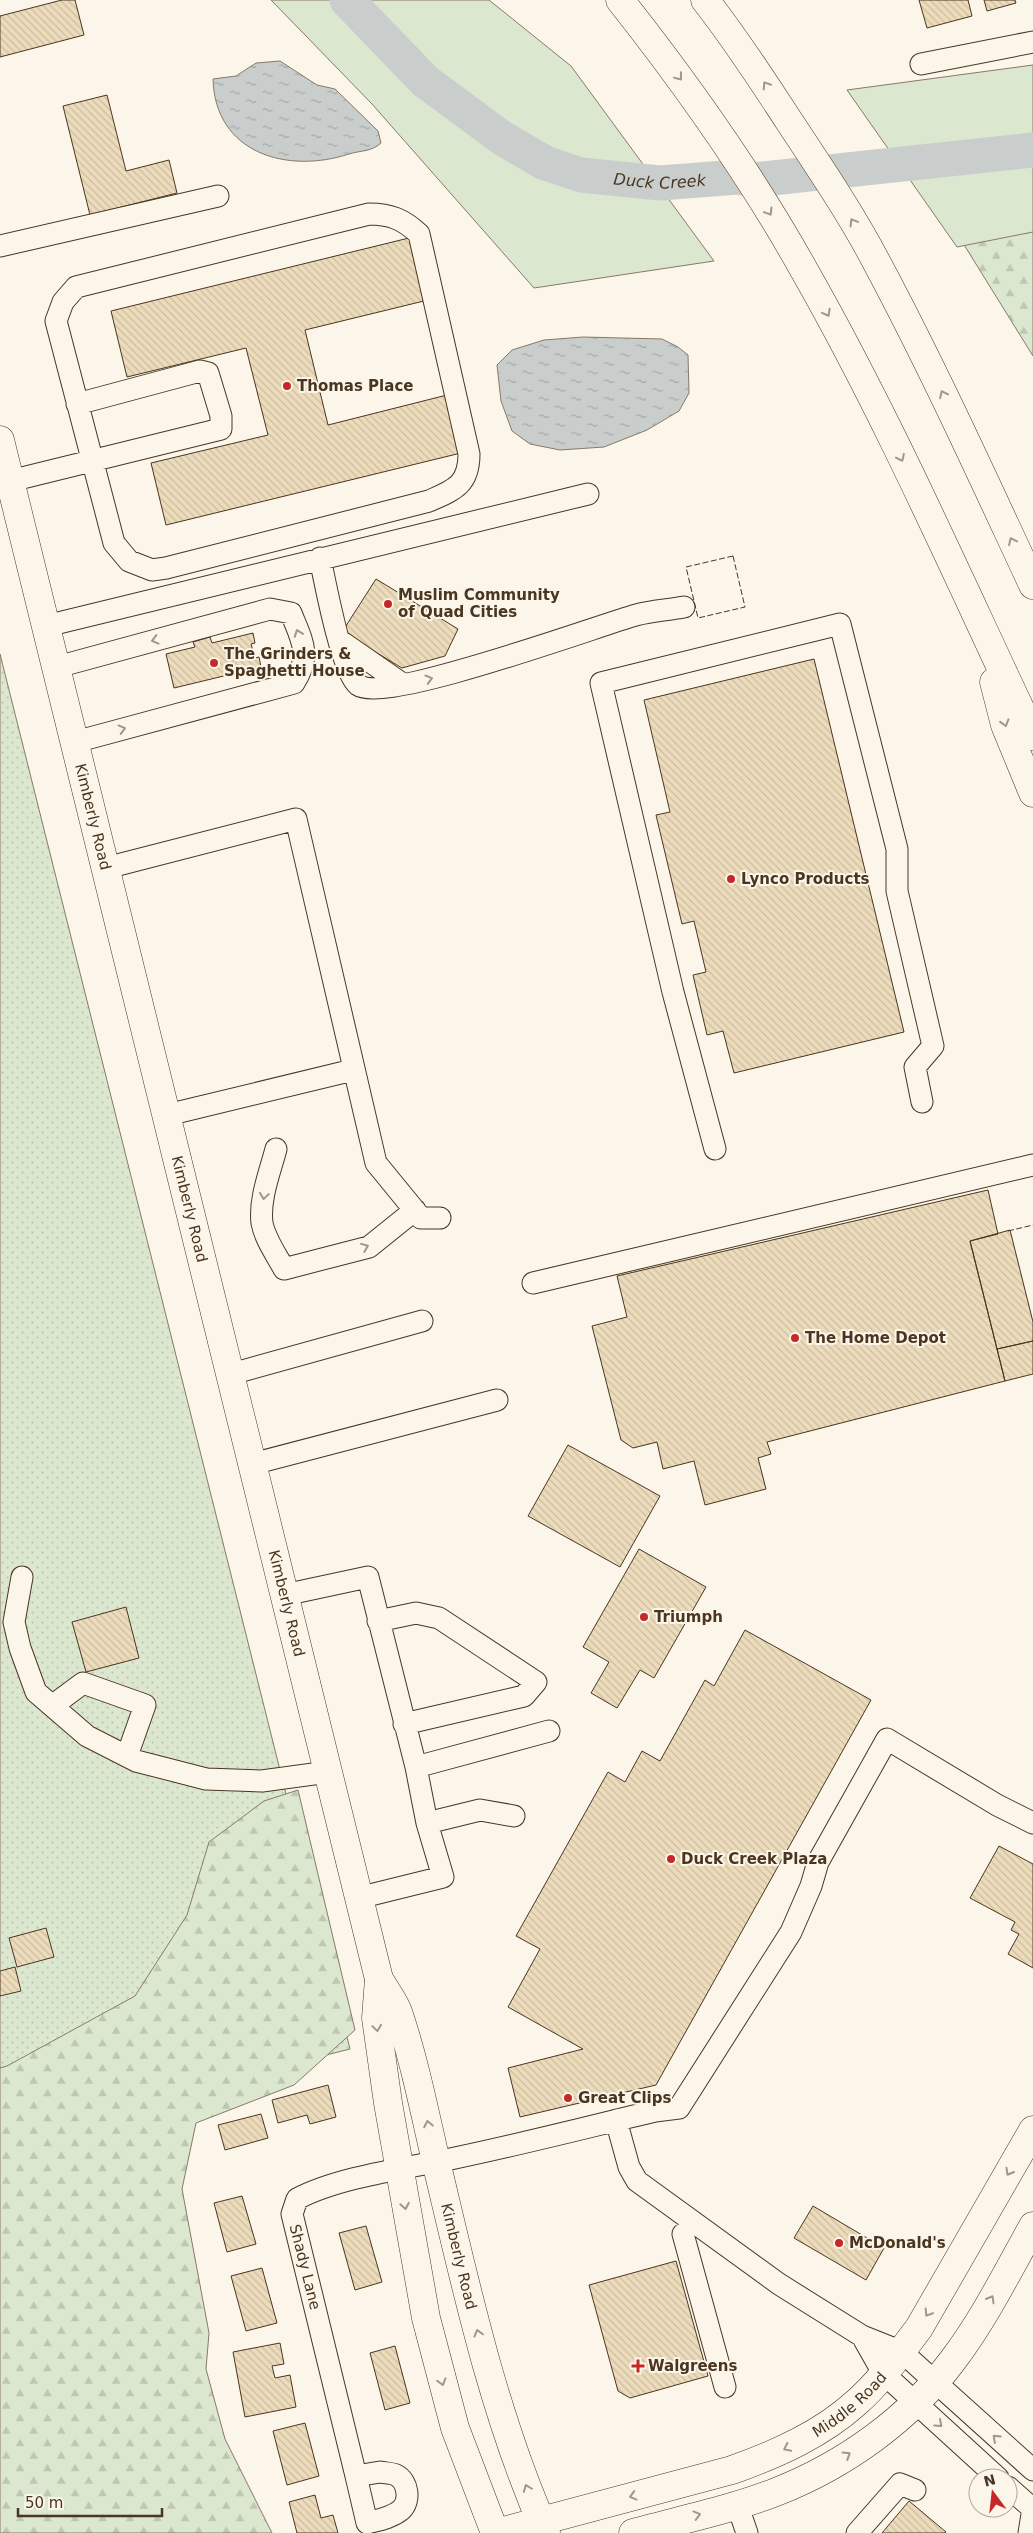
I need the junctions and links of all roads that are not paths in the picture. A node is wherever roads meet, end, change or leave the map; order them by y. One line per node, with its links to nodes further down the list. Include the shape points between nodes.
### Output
1 (620, 0): 15 (main road, one-way to 15, via 728,148 804,270 870,392)
2 (705, 0): 13 (main road, one-way to 2, via 878,264 729,30)
3 (1033, 42): 4 (street)
4 (921, 64)
5 (218, 196): 6 (street)
6 (0, 246)
7 (77, 404): 9 (street); 9 (street, via 200,371 208,373 221,416 221,429); 9 (street, via 56,321 63,302 76,287 369,214 387,214 406,222 419,234 469,454 469,470 461,483 428,502 152,570 129,561 114,543)
8 (0, 440): 10 (main road, Kimberly Road)
9 (91, 463): 10 (street)
10 (10, 481): 16 (main road, Kimberly Road)
11 (588, 494): 12 (street)
12 (320, 558): 14 (street, one-way to 14, via 346,667 357,684 368,689 422,682 638,615); 16 (street)
13 (1033, 585)
14 (684, 607)
15 (980, 624): 18 (main road); 20 (main road, one-way to 20, via 1005,724)
16 (46, 626): 17 (main road, Kimberly Road)
17 (56, 667): 19 (main road, Kimberly Road); 19 (street, one-way to 17, via 294,683 304,668 304,649 291,613 270,609)
18 (1033, 736)
19 (75, 742): 21 (main road, Kimberly Road)
20 (1033, 793)
21 (106, 868): 22 (street, via 296,819); 24 (main road, Kimberly Road)
22 (353, 1070): 24 (street); 28 (street, via 376,1163)
23 (922, 1102): 26 (street, via 915,1067 933,1046 897,891 897,849 840,624 601,683 673,992)
24 (167, 1116): 32 (main road, Kimberly Road)
25 (276, 1149): 28 (street, one-way to 28, via 264,1194 262,1222 284,1269 369,1247)
26 (715, 1149)
27 (1033, 1165): 30 (street)
28 (414, 1210): 29 (street, via 420,1218)
29 (440, 1218)
30 (533, 1284)
31 (422, 1321): 32 (street)
32 (231, 1374): 34 (main road, Kimberly Road)
33 (497, 1400): 34 (street)
34 (252, 1464): 36 (main road, Kimberly Road)
35 (22, 1577): 38 (street, via 14,1622 18,1640 36,1692)
36 (284, 1595): 37 (street, via 368,1577); 43 (main road, Kimberly Road)
37 (378, 1621): 39 (street); 39 (street, via 416,1613 439,1618 536,1682 524,1696)
38 (52, 1706): 41 (street, via 87,1736); 41 (street, via 83,1683 145,1705)
39 (404, 1724): 42 (street)
40 (549, 1731): 42 (street)
41 (127, 1756): 43 (street, via 206,1780 262,1781)
42 (416, 1767): 45 (street)
43 (328, 1772): 47 (main road, Kimberly Road)
44 (514, 1816): 45 (street, via 480,1810)
45 (426, 1823): 47 (street, via 442,1877)
46 (1033, 1823): 49 (street, Shady Lane, via 887,1739 818,1862 791,1932 679,2108)
47 (358, 1898): 48 (main road, Kimberly Road)
48 (379, 1980): 51 (main road, Kimberly Road, one-way to 48, via 426,2113 397,2011); 52 (main road, Kimberly Road, one-way to 52, via 376,2018)
49 (616, 2120): 51 (street, Shady Lane); 55 (street, via 629,2167 637,2181 779,2284)
50 (1033, 2130): 56 (main road, Middle Road, one-way to 56, via 940,2294)
51 (436, 2162): 52 (street, Shady Lane); 68 (main road, Kimberly Road, one-way to 51, via 516,2460 490,2376)
52 (399, 2169): 63 (street, Shady Lane, via 314,2190 297,2199 292,2214); 69 (main road, Kimberly Road, one-way to 69, via 414,2258 441,2378 455,2428)
53 (1033, 2226): 58 (main road, one-way to 53, via 954,2360 981,2318)
54 (683, 2234): 59 (street)
55 (862, 2336): 56 (street); 57 (street)
56 (902, 2352): 57 (main road, Middle Road); 58 (street)
57 (883, 2373): 60 (street); 68 (main road, Middle Road, one-way to 68, via 858,2402 826,2426 766,2458)
58 (935, 2381): 60 (main road); 62 (street, one-way to 58)
59 (725, 2387)
60 (916, 2402): 61 (street, one-way to 61); 66 (main road, one-way to 60, via 775,2492 845,2457 874,2438)
61 (987, 2468)
62 (1033, 2470)
63 (356, 2476)
64 (915, 2490): 72 (street, via 900,2484)
65 (1018, 2496): 67 (street)
66 (737, 2504): 70 (main road, one-way to 66); 71 (street)
67 (1033, 2509): 73 (street)
68 (543, 2527): 69 (main road, Middle Road)
69 (496, 2533)
70 (633, 2533)
71 (747, 2533)
72 (857, 2533)
73 (1029, 2533)

